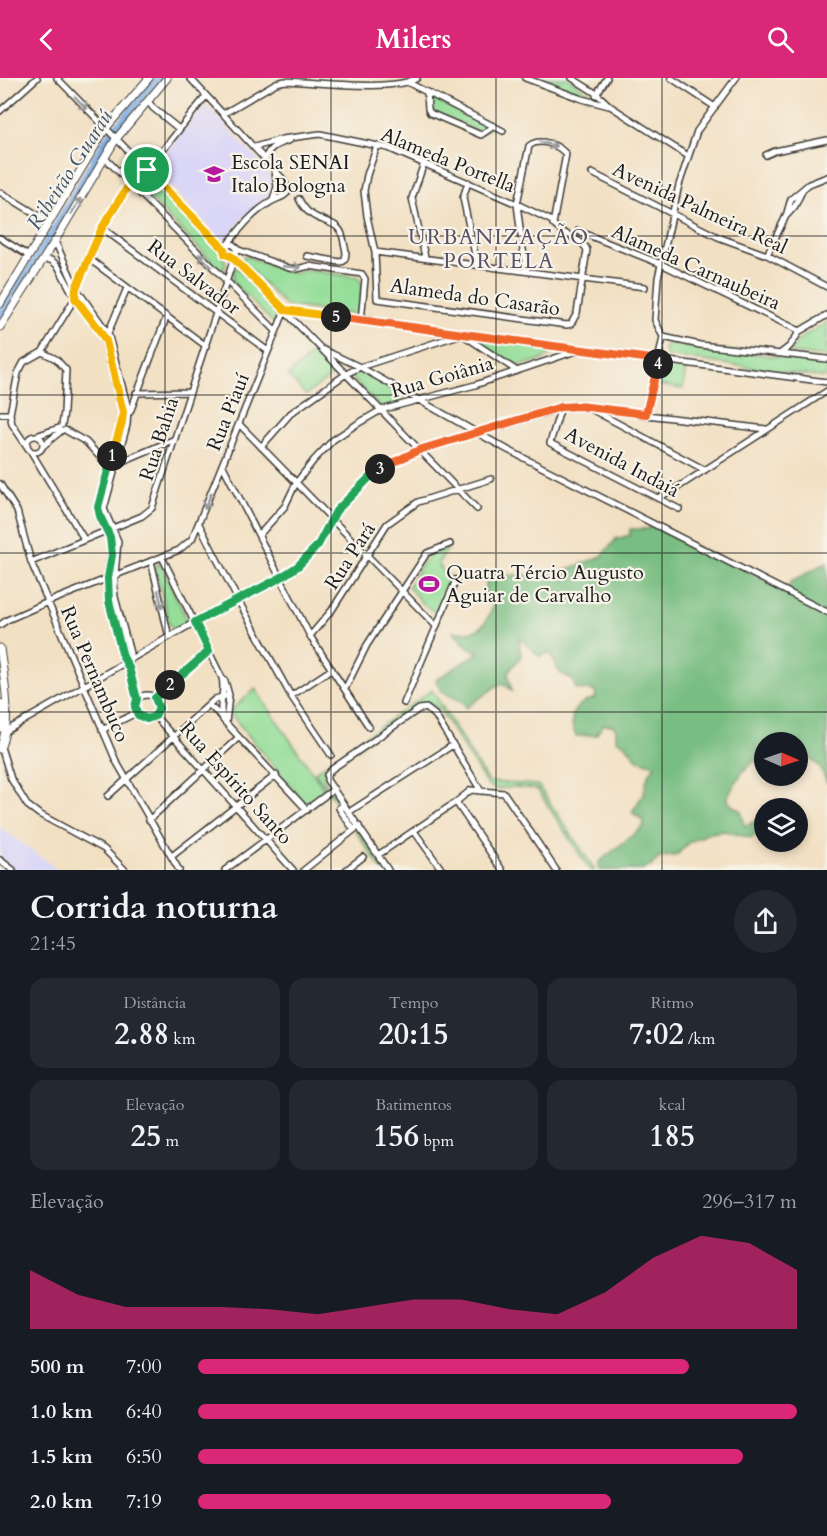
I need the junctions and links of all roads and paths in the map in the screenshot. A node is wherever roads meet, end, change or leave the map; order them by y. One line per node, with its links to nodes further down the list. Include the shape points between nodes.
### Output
1 (37, 78): 23 (street)
2 (57, 78): 28 (street, one-way to 28)
3 (149, 78): 28 (main road)
4 (167, 78): 19 (main road)
5 (190, 78): 18 (street)
6 (271, 78): 15 (street)
7 (417, 78): 14 (street)
8 (525, 78): 20 (street)
9 (572, 78): 17 (street)
10 (607, 78): 17 (street)
11 (671, 78): 22 (street)
12 (736, 78): 22 (street)
13 (287, 80): 14 (street, via 386,86); 15 (street)
14 (404, 82): 16 (street)
15 (276, 83): 24 (street)
16 (428, 92): 25 (street); 25 (street, via 430,113 481,135)
17 (597, 94): 20 (street); 21 (street)
18 (206, 96): 24 (street); 26 (street)
19 (148, 101): 26 (street); 28 (main road)
20 (592, 102): 21 (street)
21 (610, 106): 34 (street)
22 (715, 107): 34 (street, via 697,131)
23 (0, 111)
24 (223, 114): 32 (street)
25 (494, 126): 27 (street)
26 (179, 129): 39 (street)
27 (503, 131)
28 (111, 133): 35 (main road); 38 (street); 57 (main road)
29 (295, 138): 31 (street, Alameda Portella, via 320,134); 32 (street, Alameda Portella); 36 (street, Alameda Portella, via 273,146)
30 (827, 140): 33 (street)
31 (376, 146): 37 (street, Alameda Portella); 64 (street, Alameda do Casarão, via 364,191)
32 (255, 147): 36 (street)
33 (766, 155)
34 (688, 156): 54 (street)
35 (105, 158): 46 (street); 57 (main road, one-way to 35)
36 (265, 159): 40 (street)
37 (424, 163): 44 (street, Alameda Portella); 68 (street, via 412,198)
38 (141, 165): 39 (street); 46 (street)
39 (147, 170): 63 (street)
40 (274, 170): 47 (street); 48 (street)
41 (591, 173): 54 (street, Avenida Palmeira Real)
42 (827, 177): 43 (street)
43 (819, 180): 45 (street); 49 (street)
44 (468, 182): 53 (street, Alameda Portella); 71 (street, via 463,198)
45 (827, 182)
46 (131, 184): 58 (street); 75 (street, one-way to 46)
47 (287, 185): 48 (street, via 281,184); 51 (street, via 288,194); 67 (street, via 312,215 332,223 343,235 344,261)
48 (277, 190): 51 (street); 52 (street)
49 (802, 191): 55 (street); 55 (street, via 788,203)
50 (0, 192): 57 (street)
51 (283, 196): 52 (street)
52 (272, 201): 60 (street, via 251,216)
53 (517, 204): 56 (street, Alameda Portella); 56 (street, one-way to 56, via 529,146 540,141 556,146 566,157); 73 (street)
54 (674, 213): 66 (street, Avenida Palmeira Real, via 718,237); 72 (street)
55 (786, 216): 66 (street)
56 (552, 222): 74 (street, Alameda Portella, via 586,247)
57 (56, 226): 62 (main road); 70 (main road)
58 (102, 228): 69 (street); 83 (street, Rua Salvador)
59 (578, 231): 72 (street, Alameda Carnaubeira)
60 (236, 234): 63 (street); 65 (street)
61 (0, 238): 70 (street)
62 (55, 241): 70 (main road); 78 (street)
63 (225, 247): 65 (street, via 225,254); 65 (street, via 232,244)
64 (375, 252): 68 (street); 74 (street, Alameda do Casarão, via 377,299 567,325 574,321)
65 (235, 253): 75 (street, Rua Bahia); 82 (street, via 240,266); 87 (street, one-way to 87, via 289,268 309,266 362,274 365,279)
66 (767, 255): 77 (street, Avenida Palmeira Real)
67 (307, 256)
68 (425, 257): 71 (street)
69 (88, 258): 78 (street); 79 (street)
70 (37, 260): 80 (street, via 56,263); 81 (main road); 89 (main road)
71 (477, 264): 73 (street)
72 (661, 264): 93 (street, Alameda Carnaubeira); 95 (street, via 654,316)
73 (527, 271): 74 (street)
74 (582, 279): 76 (street)
75 (227, 282): 83 (street, Rua Bahia); 92 (street)
76 (645, 287)
77 (827, 287)
78 (76, 288): 80 (street); 90 (street)
79 (127, 288): 86 (street); 96 (street)
80 (75, 298): 90 (street); 104 (street)
81 (0, 304)
82 (285, 310): 84 (street); 88 (street); 92 (street, Rua Piauí)
83 (217, 313): 98 (street, Rua Bahia); 103 (street, Rua Salvador)
84 (304, 313): 87 (street); 88 (street)
85 (827, 315): 93 (street)
86 (166, 318): 98 (street); 116 (street)
87 (361, 321): 91 (street)
88 (297, 323): 101 (street)
89 (0, 327)
90 (102, 329): 96 (street)
91 (431, 330): 94 (street); 97 (street)
92 (276, 331): 103 (street, Rua Piauí)
93 (800, 331): 105 (street)
94 (461, 334): 97 (street); 99 (street); 111 (street)
95 (663, 337): 105 (street); 109 (street)
96 (108, 338): 118 (street)
97 (433, 343): 110 (street)
98 (206, 346): 115 (street, Rua Bahia)
99 (552, 346): 100 (street); 107 (street)
100 (562, 347): 102 (street); 106 (street)
101 (322, 350): 110 (street); 112 (street)
102 (580, 350): 106 (street, Rua Goiânia); 109 (street)
103 (268, 351): 126 (street, Rua Piauí)
104 (42, 352): 123 (street, via 21,366); 127 (street, via 66,370)
105 (781, 353): 108 (street)
106 (562, 356): 107 (street, Rua Goiânia)
107 (553, 359): 111 (street, Rua Goiânia)
108 (827, 359)
109 (659, 360): 113 (street); 124 (street)
110 (360, 367): 112 (street); 117 (street)
111 (517, 371): 117 (street, Rua Goiânia)
112 (346, 374): 121 (street); 133 (street, via 291,412)
113 (827, 382)
114 (827, 391): 128 (street)
115 (190, 392): 116 (street); 132 (street, Rua Bahia)
116 (136, 396): 118 (street); 125 (street)
117 (417, 399): 121 (street, Rua Goiânia); 130 (street)
118 (124, 403): 125 (street); 139 (street)
119 (561, 407): 120 (street); 130 (street); 146 (street, Avenida Indaiá, via 550,443)
120 (587, 407): 124 (street); 141 (street)
121 (381, 410): 136 (street); 143 (street, Rua Goiânia, via 333,440)
122 (0, 414): 123 (street)
123 (10, 414): 129 (street)
124 (646, 414): 128 (street)
125 (128, 416): 137 (street)
126 (239, 424): 133 (street); 138 (street, Rua Piauí)
127 (62, 429): 131 (street); 134 (street); 139 (street, via 86,442)
128 (766, 429): 141 (street)
129 (18, 433): 131 (street); 135 (street)
130 (476, 433): 136 (street); 169 (street)
131 (34, 436): 134 (street, via 42,440); 135 (street, via 28,441)
132 (175, 439): 137 (street); 151 (street, Rua Bahia, via 152,508)
133 (261, 447): 143 (street)
134 (43, 448): 135 (street, via 36,453); 140 (street)
135 (29, 449): 140 (street)
136 (419, 450): 145 (street); 149 (street, via 375,472)
137 (116, 463): 139 (street); 151 (street, via 104,509)
138 (223, 466): 150 (street, Rua Piauí, one-way to 150); 153 (street)
139 (109, 467): 152 (street, via 98,507)
140 (40, 469): 154 (street)
141 (705, 470): 146 (street)
142 (491, 479): 145 (street, Rua Pará)
143 (296, 483): 149 (street); 153 (street, Rua Goiânia, via 285,506)
144 (0, 484): 159 (street, Rua Pernambuco, via 17,511)
145 (457, 489): 147 (street); 156 (street, Rua Pará, via 418,502 387,524)
146 (658, 498): 148 (street, Avenida Indaiá)
147 (477, 509)
148 (679, 509)
149 (332, 519): 156 (street); 164 (street, via 318,545)
150 (199, 524): 157 (street, Rua Piauí, via 192,539); 167 (street)
151 (113, 528): 152 (street, Rua Bahia); 160 (street, via 118,541)
152 (106, 530): 154 (street, Rua Bahia); 163 (street, via 112,545)
153 (260, 534): 164 (street)
154 (84, 540): 159 (street, Rua Bahia)
155 (450, 544): 166 (street, via 427,553)
156 (367, 555): 166 (street); 175 (street, Rua Pará, via 332,610)
157 (162, 557): 158 (street, Rua Piauí); 172 (street)
158 (151, 561): 161 (street, Rua Piauí); 176 (street, one-way to 176)
159 (31, 562): 168 (street, Rua Pernambuco)
160 (117, 563): 161 (street); 162 (street)
161 (126, 570): 162 (street, Rua Piauí)
162 (115, 574): 163 (street, Rua Piauí); 179 (street, via 115,597)
163 (108, 578): 168 (street, Rua Piauí); 179 (street, via 109,601)
164 (280, 578): 167 (street); 175 (street)
165 (456, 580): 174 (street)
166 (401, 592): 174 (street); 182 (street)
167 (238, 600): 172 (street); 184 (street)
168 (48, 602): 171 (street, Rua Piauí); 181 (street, Rua Pernambuco)
169 (827, 612)
170 (0, 617): 171 (street)
171 (7, 620): 173 (street, Rua Piauí)
172 (195, 622): 176 (street); 178 (street)
173 (0, 625)
174 (436, 626): 187 (street)
175 (310, 636): 180 (street)
176 (169, 637): 179 (street)
177 (0, 648): 194 (main road)
178 (209, 651): 183 (street); 185 (street)
179 (127, 660): 181 (street); 186 (street)
180 (332, 669): 182 (street); 184 (street)
181 (84, 685): 195 (street); 199 (street, Rua Pernambuco)
182 (345, 689): 197 (street)
183 (226, 696): 189 (street); 190 (street, via 215,699)
184 (291, 696): 204 (street)
185 (155, 698): 186 (street, via 146,694); 192 (street, via 159,708)
186 (137, 699): 191 (street)
187 (404, 702)
188 (0, 703): 198 (main road)
189 (224, 707): 190 (street); 193 (street); 196 (street)
190 (209, 708): 193 (street); 200 (street)
191 (136, 713): 192 (street, via 145,719); 199 (street)
192 (155, 716): 200 (street, Rua Espírito Santo)
193 (221, 716): 196 (street)
194 (7, 717): 195 (street); 198 (main road)
195 (17, 723): 198 (street)
196 (226, 723): 201 (street)
197 (369, 727)
198 (3, 729): 203 (main road)
199 (102, 730): 208 (street, Rua Pernambuco)
200 (174, 736): 206 (street, Rua Espírito Santo); 208 (street)
201 (239, 737): 206 (street); 207 (street)
202 (453, 745): 209 (street, via 432,711 419,709 332,770 327,780); 210 (street); 216 (street)
203 (0, 748): 205 (street)
204 (331, 755)
205 (2, 759): 227 (street, via 17,790 34,811 104,849)
206 (204, 769): 214 (street, Rua Espírito Santo); 217 (street)
207 (276, 775): 214 (street); 215 (street)
208 (126, 779): 211 (street); 217 (street, Rua Pernambuco)
209 (334, 789): 213 (street); 215 (street)
210 (481, 791): 212 (street, via 471,790); 235 (street, via 504,793)
211 (108, 796)
212 (456, 802): 219 (street); 234 (street)
213 (344, 805): 216 (street); 218 (street, via 340,810)
214 (236, 806): 220 (street, Rua Espírito Santo); 222 (street)
215 (307, 810): 220 (street)
216 (349, 812): 218 (street)
217 (149, 820): 222 (street, Rua Pernambuco)
218 (357, 828): 221 (street); 231 (street)
219 (414, 831): 221 (street); 233 (street)
220 (266, 839): 229 (street); 230 (street, Rua Espírito Santo)
221 (378, 855): 232 (street)
222 (172, 856): 228 (street, Rua Pernambuco)
223 (363, 856): 225 (street)
224 (0, 861): 226 (street)
225 (350, 869)
226 (13, 870)
227 (124, 870)
228 (179, 870)
229 (225, 870)
230 (294, 870)
231 (304, 870)
232 (388, 870)
233 (442, 870)
234 (502, 870)
235 (556, 870)

